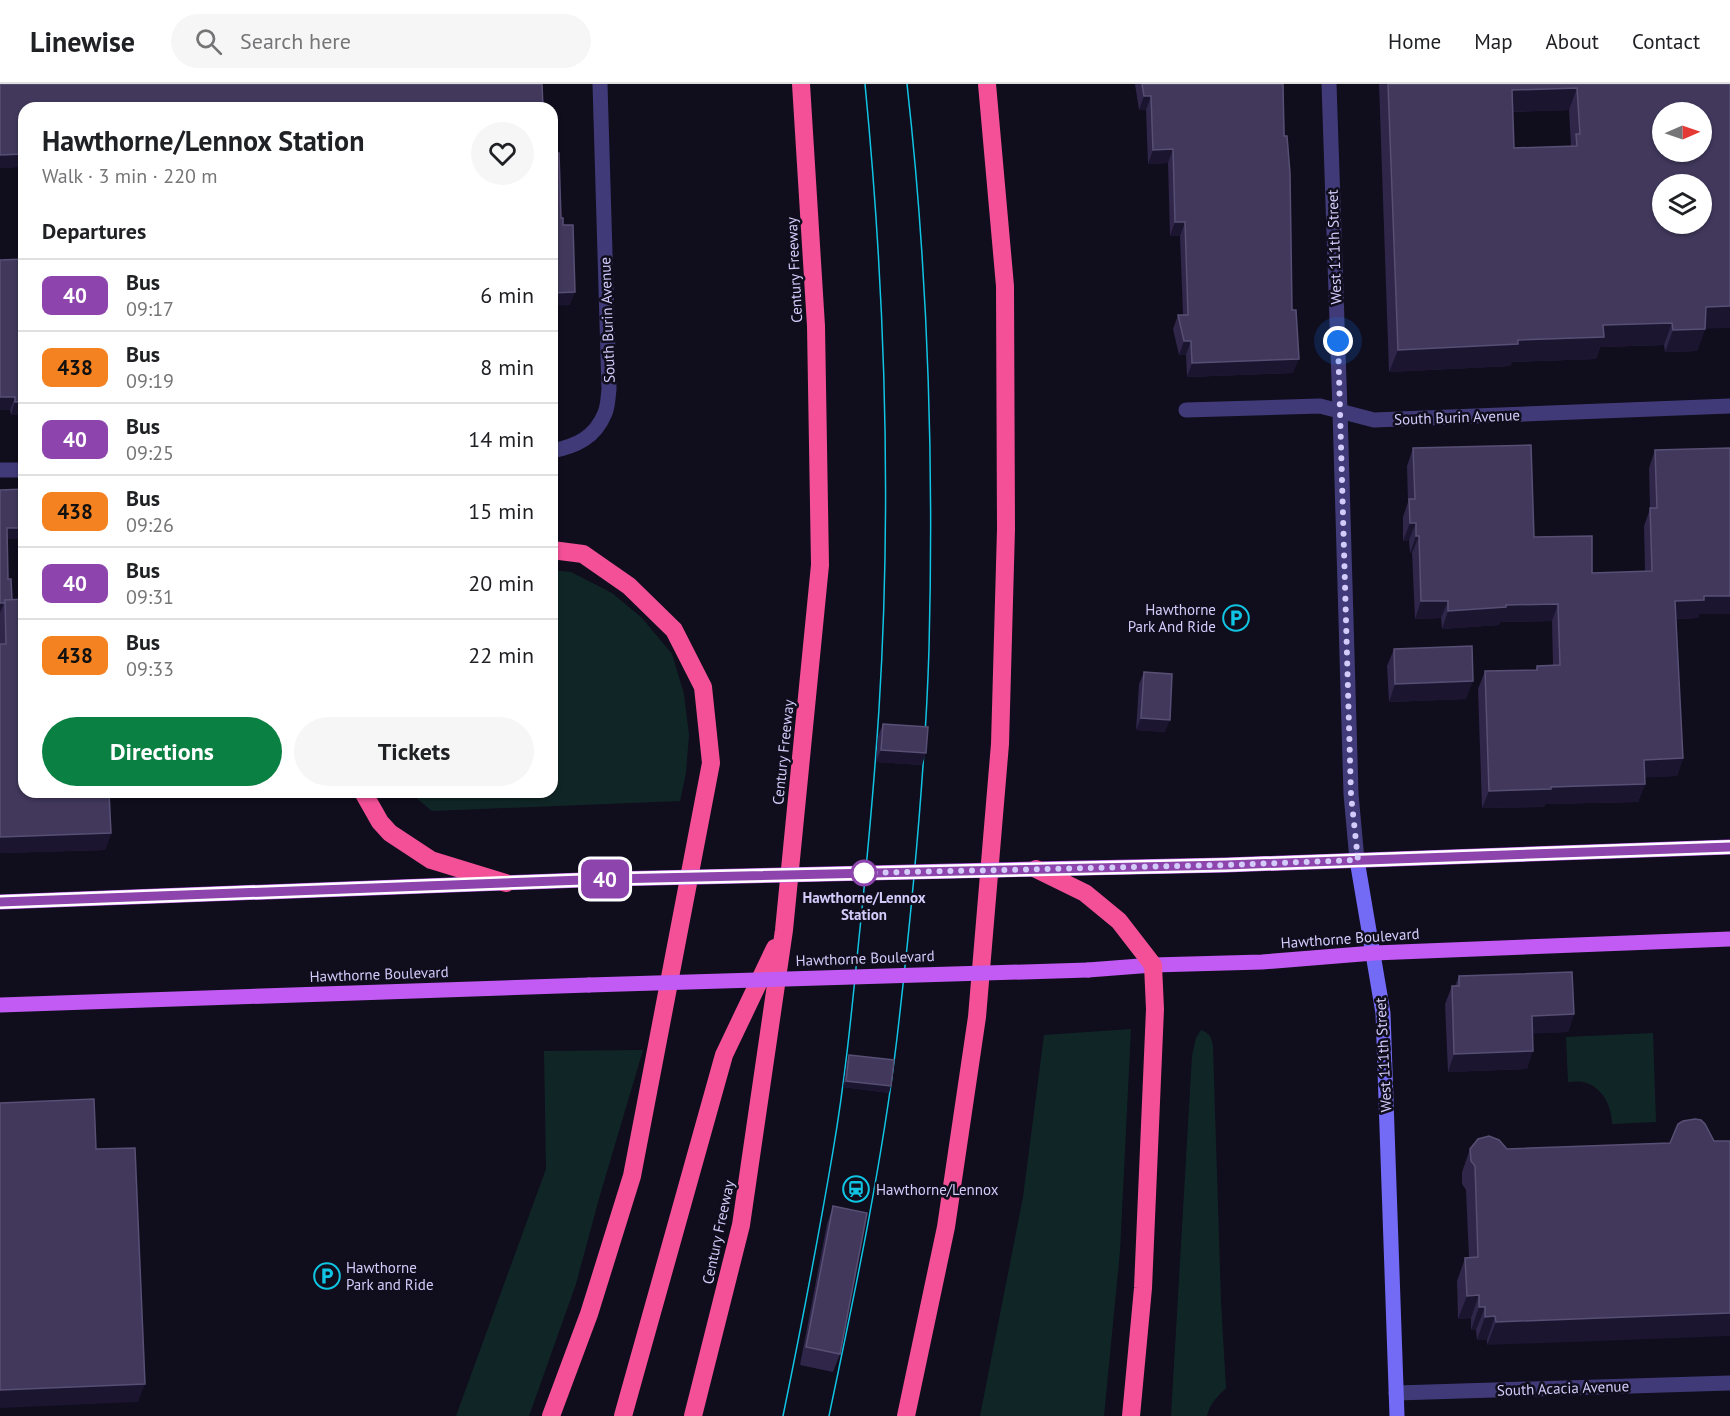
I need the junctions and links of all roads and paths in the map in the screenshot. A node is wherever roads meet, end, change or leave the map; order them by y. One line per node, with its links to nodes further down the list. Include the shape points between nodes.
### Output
1 (600, 84): 8 (street, South Burin Avenue, via 609,389 605,413 592,434 573,447)
2 (801, 84): 18 (highway, Century Freeway, via 816,326 820,565)
3 (987, 84): 28 (highway, via 1005,286 1006,529 1000,744 977,1017 946,1227)
4 (1329, 84): 7 (street, West 111th Street)
5 (1730, 406): 7 (street, South Burin Avenue, via 1374,420)
6 (1186, 410): 7 (street, South Burin Avenue, via 1320,405)
7 (1340, 411): 14 (street, West 111th Street, via 1351,795)
8 (558, 450)
9 (0, 470): 10 (street)
10 (18, 470)
11 (558, 551): 25 (highway, via 583,554 629,586 674,630 703,687 711,764 632,1176 589,1314)
12 (366, 798): 16 (highway, via 390,833 431,860)
13 (1730, 847): 14 (main road)
14 (1358, 860): 15 (main road); 20 (street, West 111th Street)
15 (1036, 869): 16 (main road, bridge); 21 (highway, via 1085,893 1119,921)
16 (506, 883): 17 (main road)
17 (0, 902)
18 (784, 930): 26 (highway, via 724,1055); 27 (highway, Century Freeway, via 741,1226)
19 (1730, 939): 20 (main road, Hawthorne Boulevard)
20 (1374, 953): 21 (main road, Hawthorne Boulevard); 24 (street, West 111th Street, via 1383,1013)
21 (1153, 965): 22 (main road, Hawthorne Boulevard, bridge); 29 (highway, via 1155,1009 1143,1288)
22 (0, 1005)
23 (1730, 1383): 24 (street, South Acacia Avenue)
24 (1396, 1393): 30 (street, West 111th Street)
25 (551, 1416)
26 (623, 1416)
27 (693, 1416)
28 (906, 1416)
29 (1131, 1416)
30 (1397, 1416)

